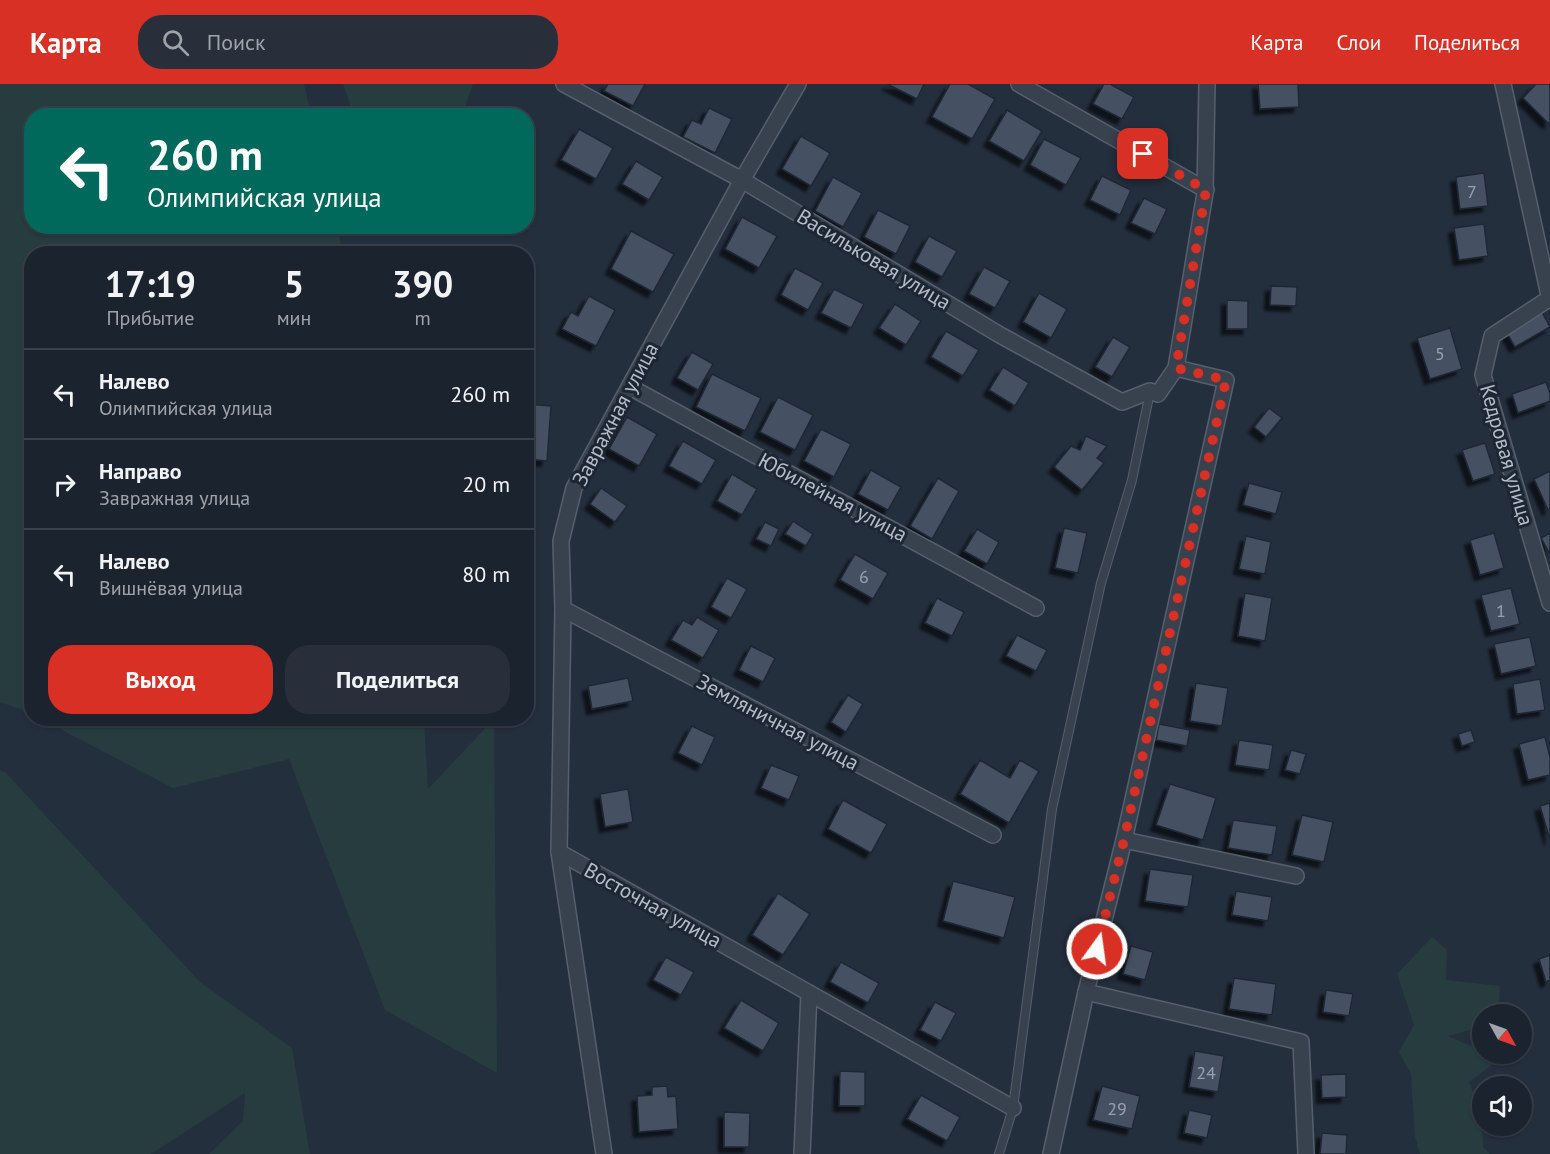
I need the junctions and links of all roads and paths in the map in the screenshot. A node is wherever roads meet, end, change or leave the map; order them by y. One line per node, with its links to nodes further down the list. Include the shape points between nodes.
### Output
1 (564, 84): 6 (street, Васильковая улица)
2 (798, 84): 6 (street, Завражная улица)
3 (1019, 84): 7 (street)
4 (1207, 84): 7 (street)
5 (1503, 84): 8 (street)
6 (742, 180): 10 (street, Завражная улица); 11 (street, Васильковая улица, via 1000,335 1122,402)
7 (1206, 190): 9 (street)
8 (1550, 299): 12 (street, Кедровая улица, via 1492,336 1483,375)
9 (1176, 368): 11 (street, Васильковая улица, via 1158,394); 16 (street, via 1226,380)
10 (630, 387): 13 (street, Юбилейная улица); 14 (street, Завражная улица, via 574,488 561,541)
11 (1150, 392): 21 (lane, via 1132,480 1101,584 1052,810)
12 (1550, 603)
13 (1036, 608)
14 (563, 609): 15 (street, Земляничная улица); 17 (street, Завражная улица)
15 (993, 834)
16 (1124, 840): 18 (street); 19 (street)
17 (559, 852): 20 (street, Восточная улица); 22 (street, Восточная улица)
18 (1296, 876)
19 (1086, 992): 25 (street); 26 (street, via 1301,1042)
20 (809, 993): 21 (street, Восточная улица); 23 (street)
21 (1013, 1108): 24 (lane)
22 (604, 1154)
23 (802, 1154)
24 (999, 1154)
25 (1051, 1154)
26 (1306, 1154)

